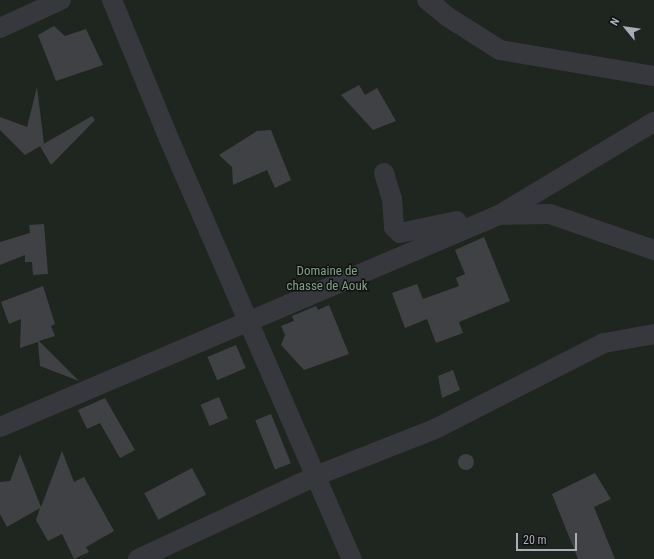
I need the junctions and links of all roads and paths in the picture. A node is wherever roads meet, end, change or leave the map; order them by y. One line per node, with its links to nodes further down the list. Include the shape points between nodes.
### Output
1 (61, 0): 4 (street)
2 (112, 0): 10 (street)
3 (427, 0): 5 (street, via 448,17 500,50 622,73)
4 (0, 28)
5 (654, 76)
6 (654, 122): 8 (street)
7 (384, 172): 8 (street, via 392,199 394,227 400,233 434,228 482,213)
8 (498, 215): 9 (street, via 550,214); 10 (street)
9 (654, 250)
10 (248, 321): 12 (street); 13 (street)
11 (654, 334): 13 (street, via 604,343 435,429)
12 (0, 427)
13 (318, 475): 14 (street); 15 (street)
14 (138, 559)
15 (352, 559)

